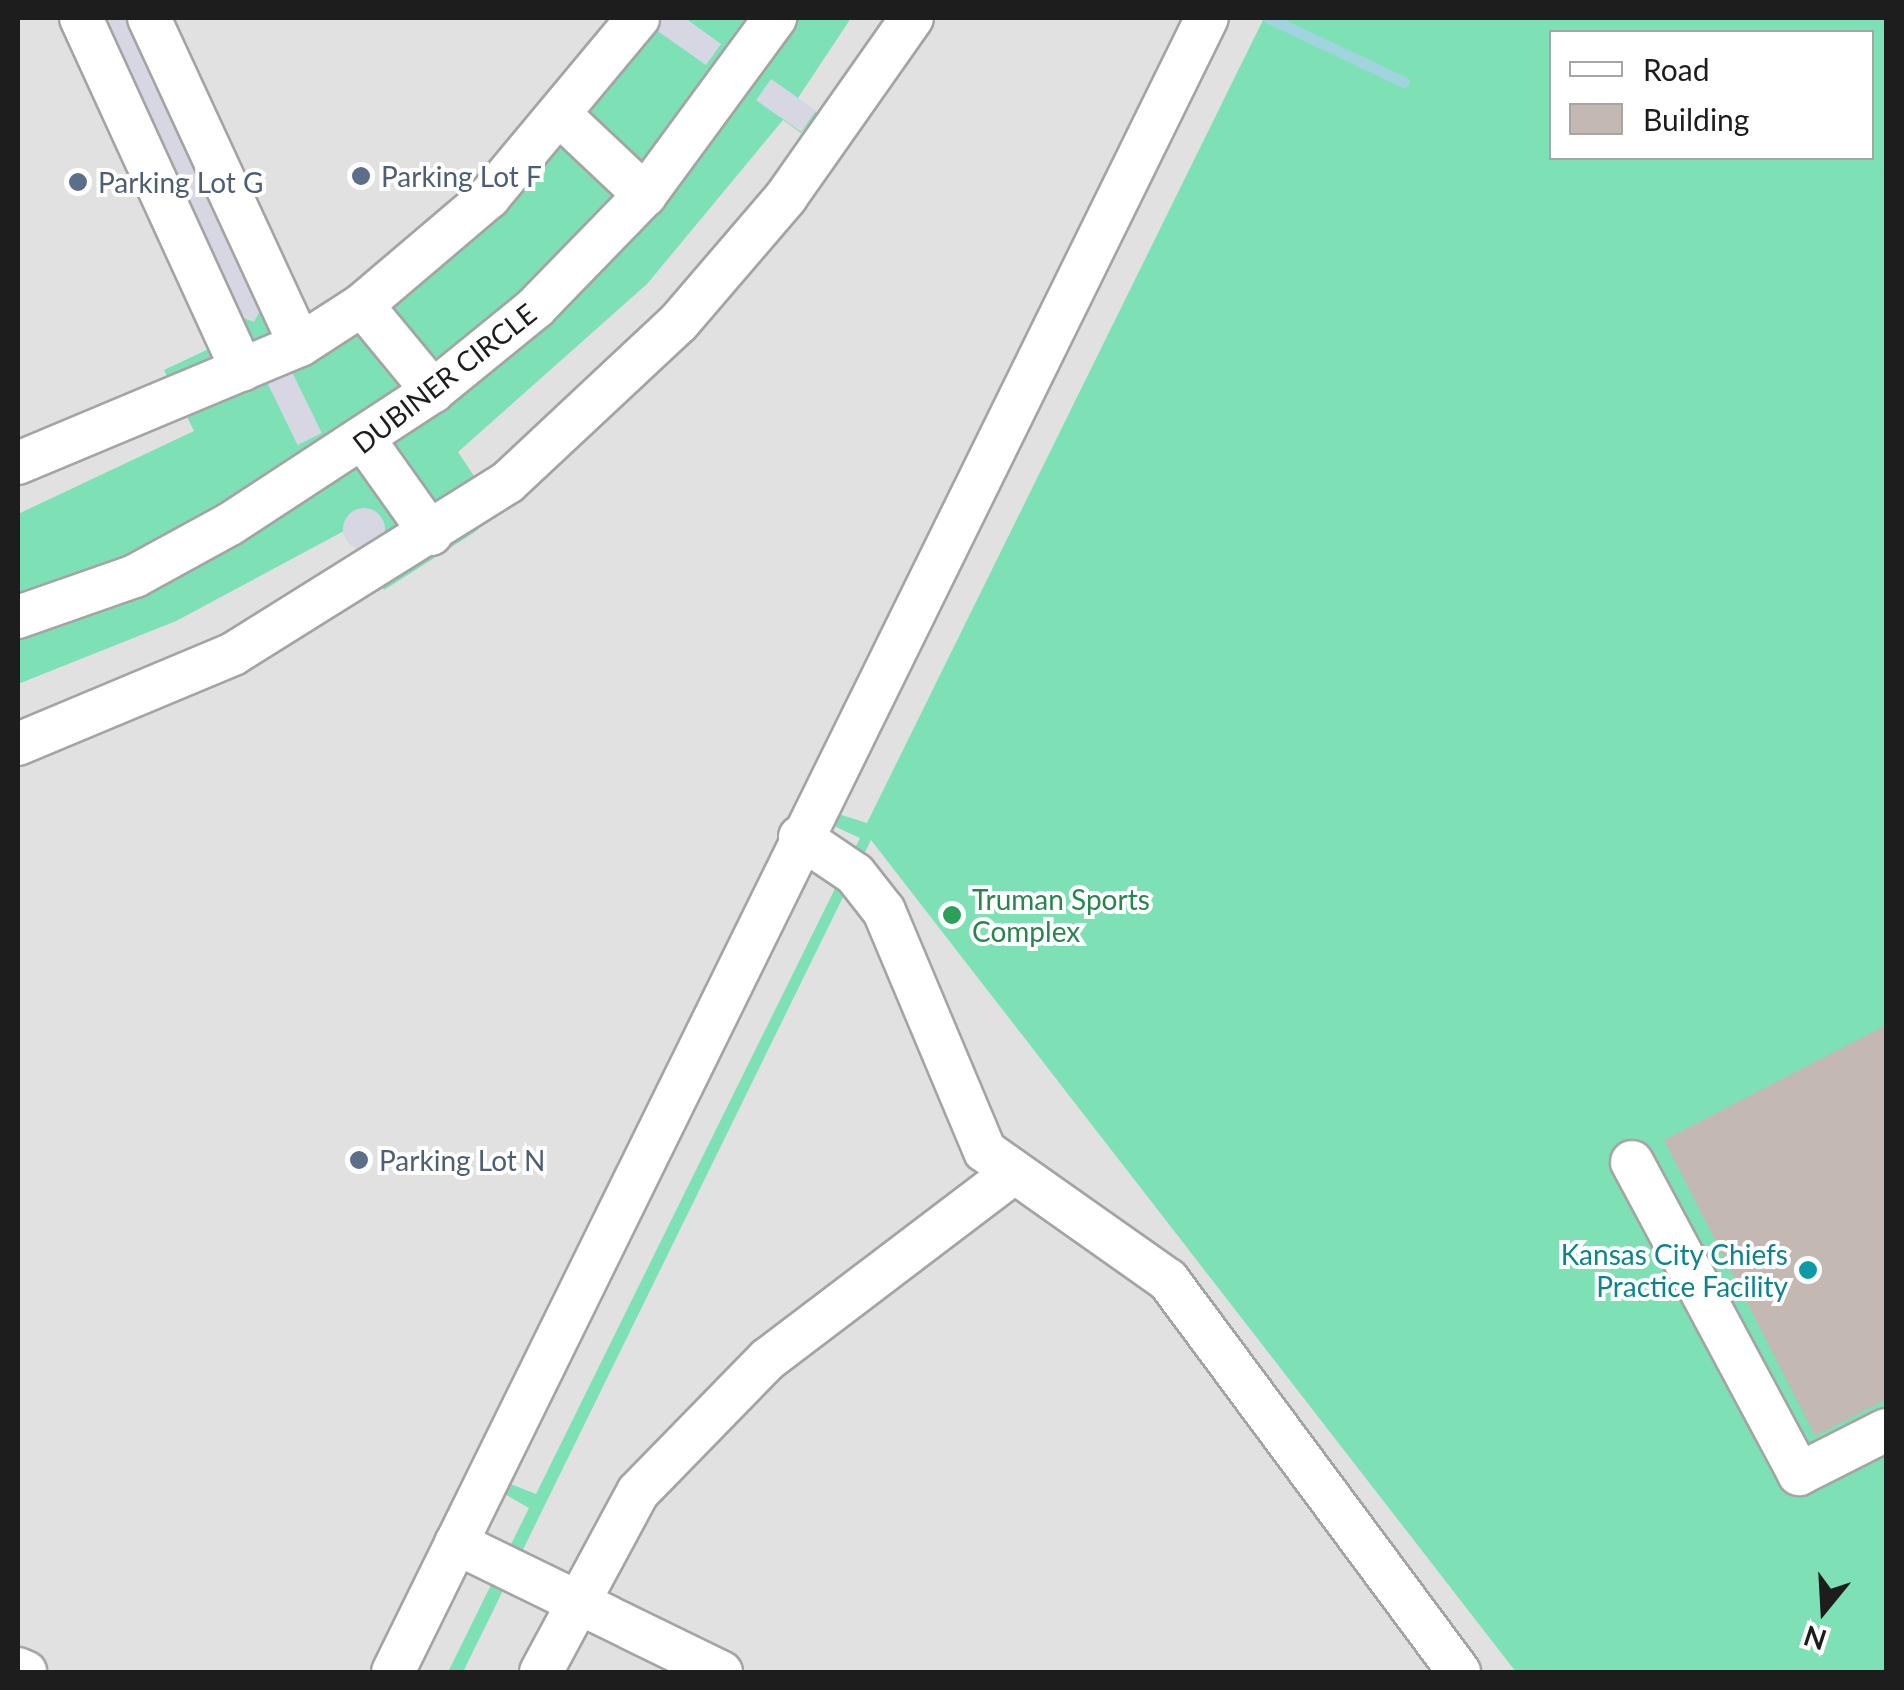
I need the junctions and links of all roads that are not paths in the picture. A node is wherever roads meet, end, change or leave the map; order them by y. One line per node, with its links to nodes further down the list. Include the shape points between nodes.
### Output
1 (81, 18): 11 (street)
2 (149, 18): 10 (street)
3 (638, 18): 7 (street)
4 (775, 18): 8 (street, DUBINER CIRCLE)
5 (912, 18): 15 (street, via 786,198 646,359 508,482)
6 (1206, 18): 18 (street)
7 (560, 115): 8 (street); 9 (street, via 488,197)
8 (645, 195): 12 (street, DUBINER CIRCLE, via 536,308)
9 (362, 305): 10 (street); 12 (street)
10 (300, 345): 11 (street)
11 (242, 370): 14 (street)
12 (434, 391): 13 (street, DUBINER CIRCLE)
13 (365, 441): 15 (street); 16 (street, DUBINER CIRCLE, via 135,576)
14 (18, 462)
15 (431, 534): 17 (street, via 185,679)
16 (18, 618)
17 (18, 744)
18 (800, 838): 20 (street, via 855,874 884,911 985,1151); 22 (street)
19 (1632, 1162): 21 (street, via 1799,1474)
20 (1012, 1174): 23 (street, via 768,1359 638,1492); 29 (street, via 1168,1280)
21 (1886, 1430)
22 (456, 1543): 23 (street); 26 (street)
23 (577, 1602): 27 (street); 28 (street)
24 (18, 1669): 25 (street)
25 (25, 1672)
26 (393, 1672)
27 (541, 1672)
28 (721, 1672)
29 (1459, 1672)

